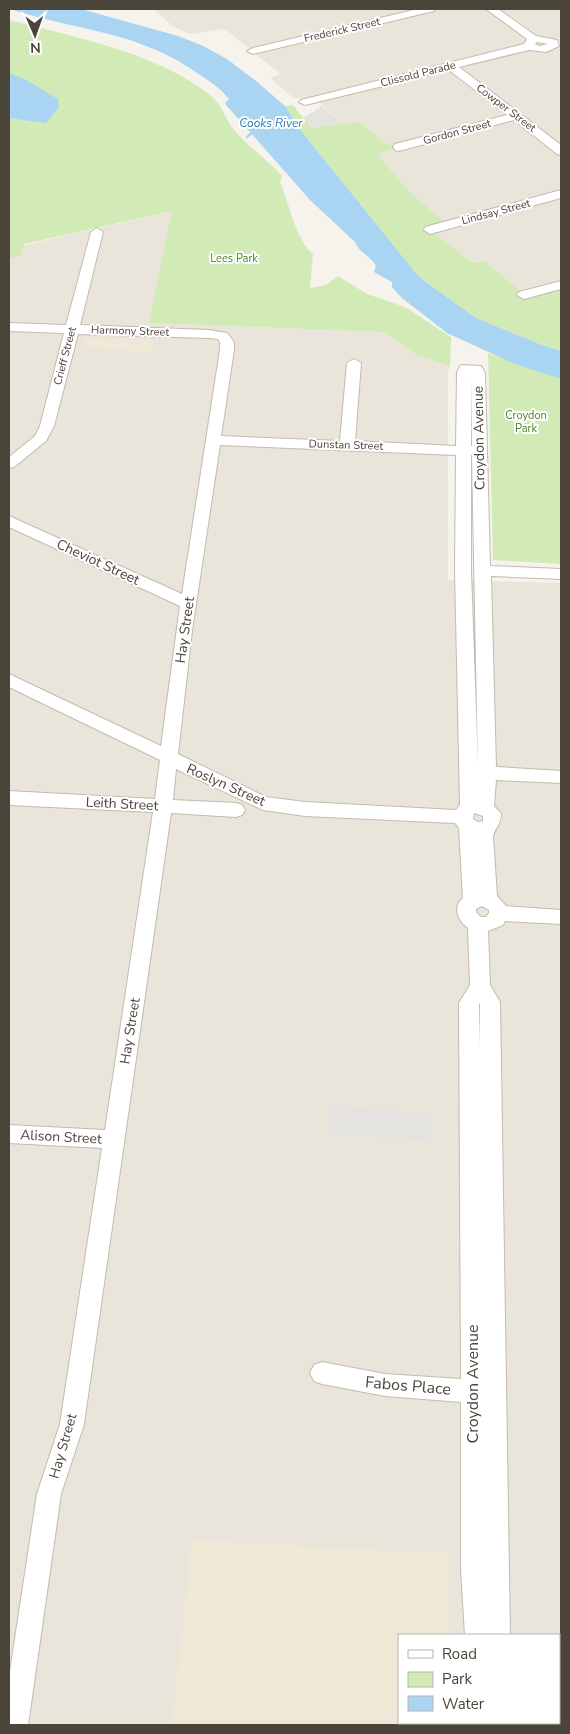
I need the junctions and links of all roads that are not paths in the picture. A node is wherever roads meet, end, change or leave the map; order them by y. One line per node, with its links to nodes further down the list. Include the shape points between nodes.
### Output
1 (430, 9): 5 (street, Frederick Street)
2 (490, 9): 3 (street)
3 (532, 43): 4 (street); 7 (street, Clissold Parade)
4 (553, 43): 6 (street)
5 (253, 51)
6 (561, 58)
7 (451, 66): 8 (street, Clissold Parade); 9 (street, Cowper Street)
8 (305, 102)
9 (516, 116): 10 (street, Gordon Street); 11 (street, Cowper Street)
10 (399, 147)
11 (561, 150)
12 (561, 194): 13 (street, Lindsay Street)
13 (430, 230)
14 (97, 232): 18 (street, Crieff Street)
15 (561, 284): 16 (street)
16 (524, 296)
17 (9, 327): 18 (street, Harmony Street)
18 (72, 329): 19 (street, Harmony Street); 24 (street, Crieff Street, via 47,426 41,438)
19 (222, 336): 21 (street, Hay Street, via 227,342 227,350)
20 (354, 363): 22 (street)
21 (213, 440): 22 (street, Dunstan Street); 28 (street, Hay Street)
22 (347, 445): 23 (street, Dunstan Street)
23 (472, 451): 26 (street, Croydon Avenue); 29 (street, Croydon Avenue)
24 (9, 464)
25 (9, 521): 28 (street, Cheviot Street)
26 (482, 571): 27 (street); 30 (street, Croydon Avenue)
27 (561, 574)
28 (188, 602): 32 (street, Hay Street)
29 (465, 667): 30 (street); 33 (street, Croydon Avenue)
30 (484, 668): 34 (street, Croydon Avenue)
31 (9, 680): 32 (street, Roslyn Street)
32 (168, 758): 37 (street, Hay Street); 39 (street, Roslyn Street, via 252,800 274,806)
33 (467, 771): 34 (street); 39 (street, Croydon Avenue)
34 (487, 773): 35 (street); 39 (street, Croydon Avenue)
35 (561, 777)
36 (9, 798): 37 (street, Leith Street)
37 (163, 806): 38 (street, Leith Street); 43 (street, Hay Street)
38 (236, 810)
39 (474, 817): 40 (street, Croydon Avenue, via 484,837)
40 (487, 904): 41 (street); 45 (street, Croydon Avenue, via 493,923 478,924 480,986 469,1002 481,1133)
41 (561, 918)
42 (9, 1134): 43 (street, Alison Street)
43 (114, 1140): 48 (street, Hay Street, via 72,1424 49,1494)
44 (322, 1373): 45 (street, Fabos Place, via 385,1385)
45 (484, 1392): 46 (street, Croydon Avenue, via 474,1569); 47 (street, Croydon Avenue)
46 (478, 1634)
47 (497, 1634)
48 (15, 1725)

